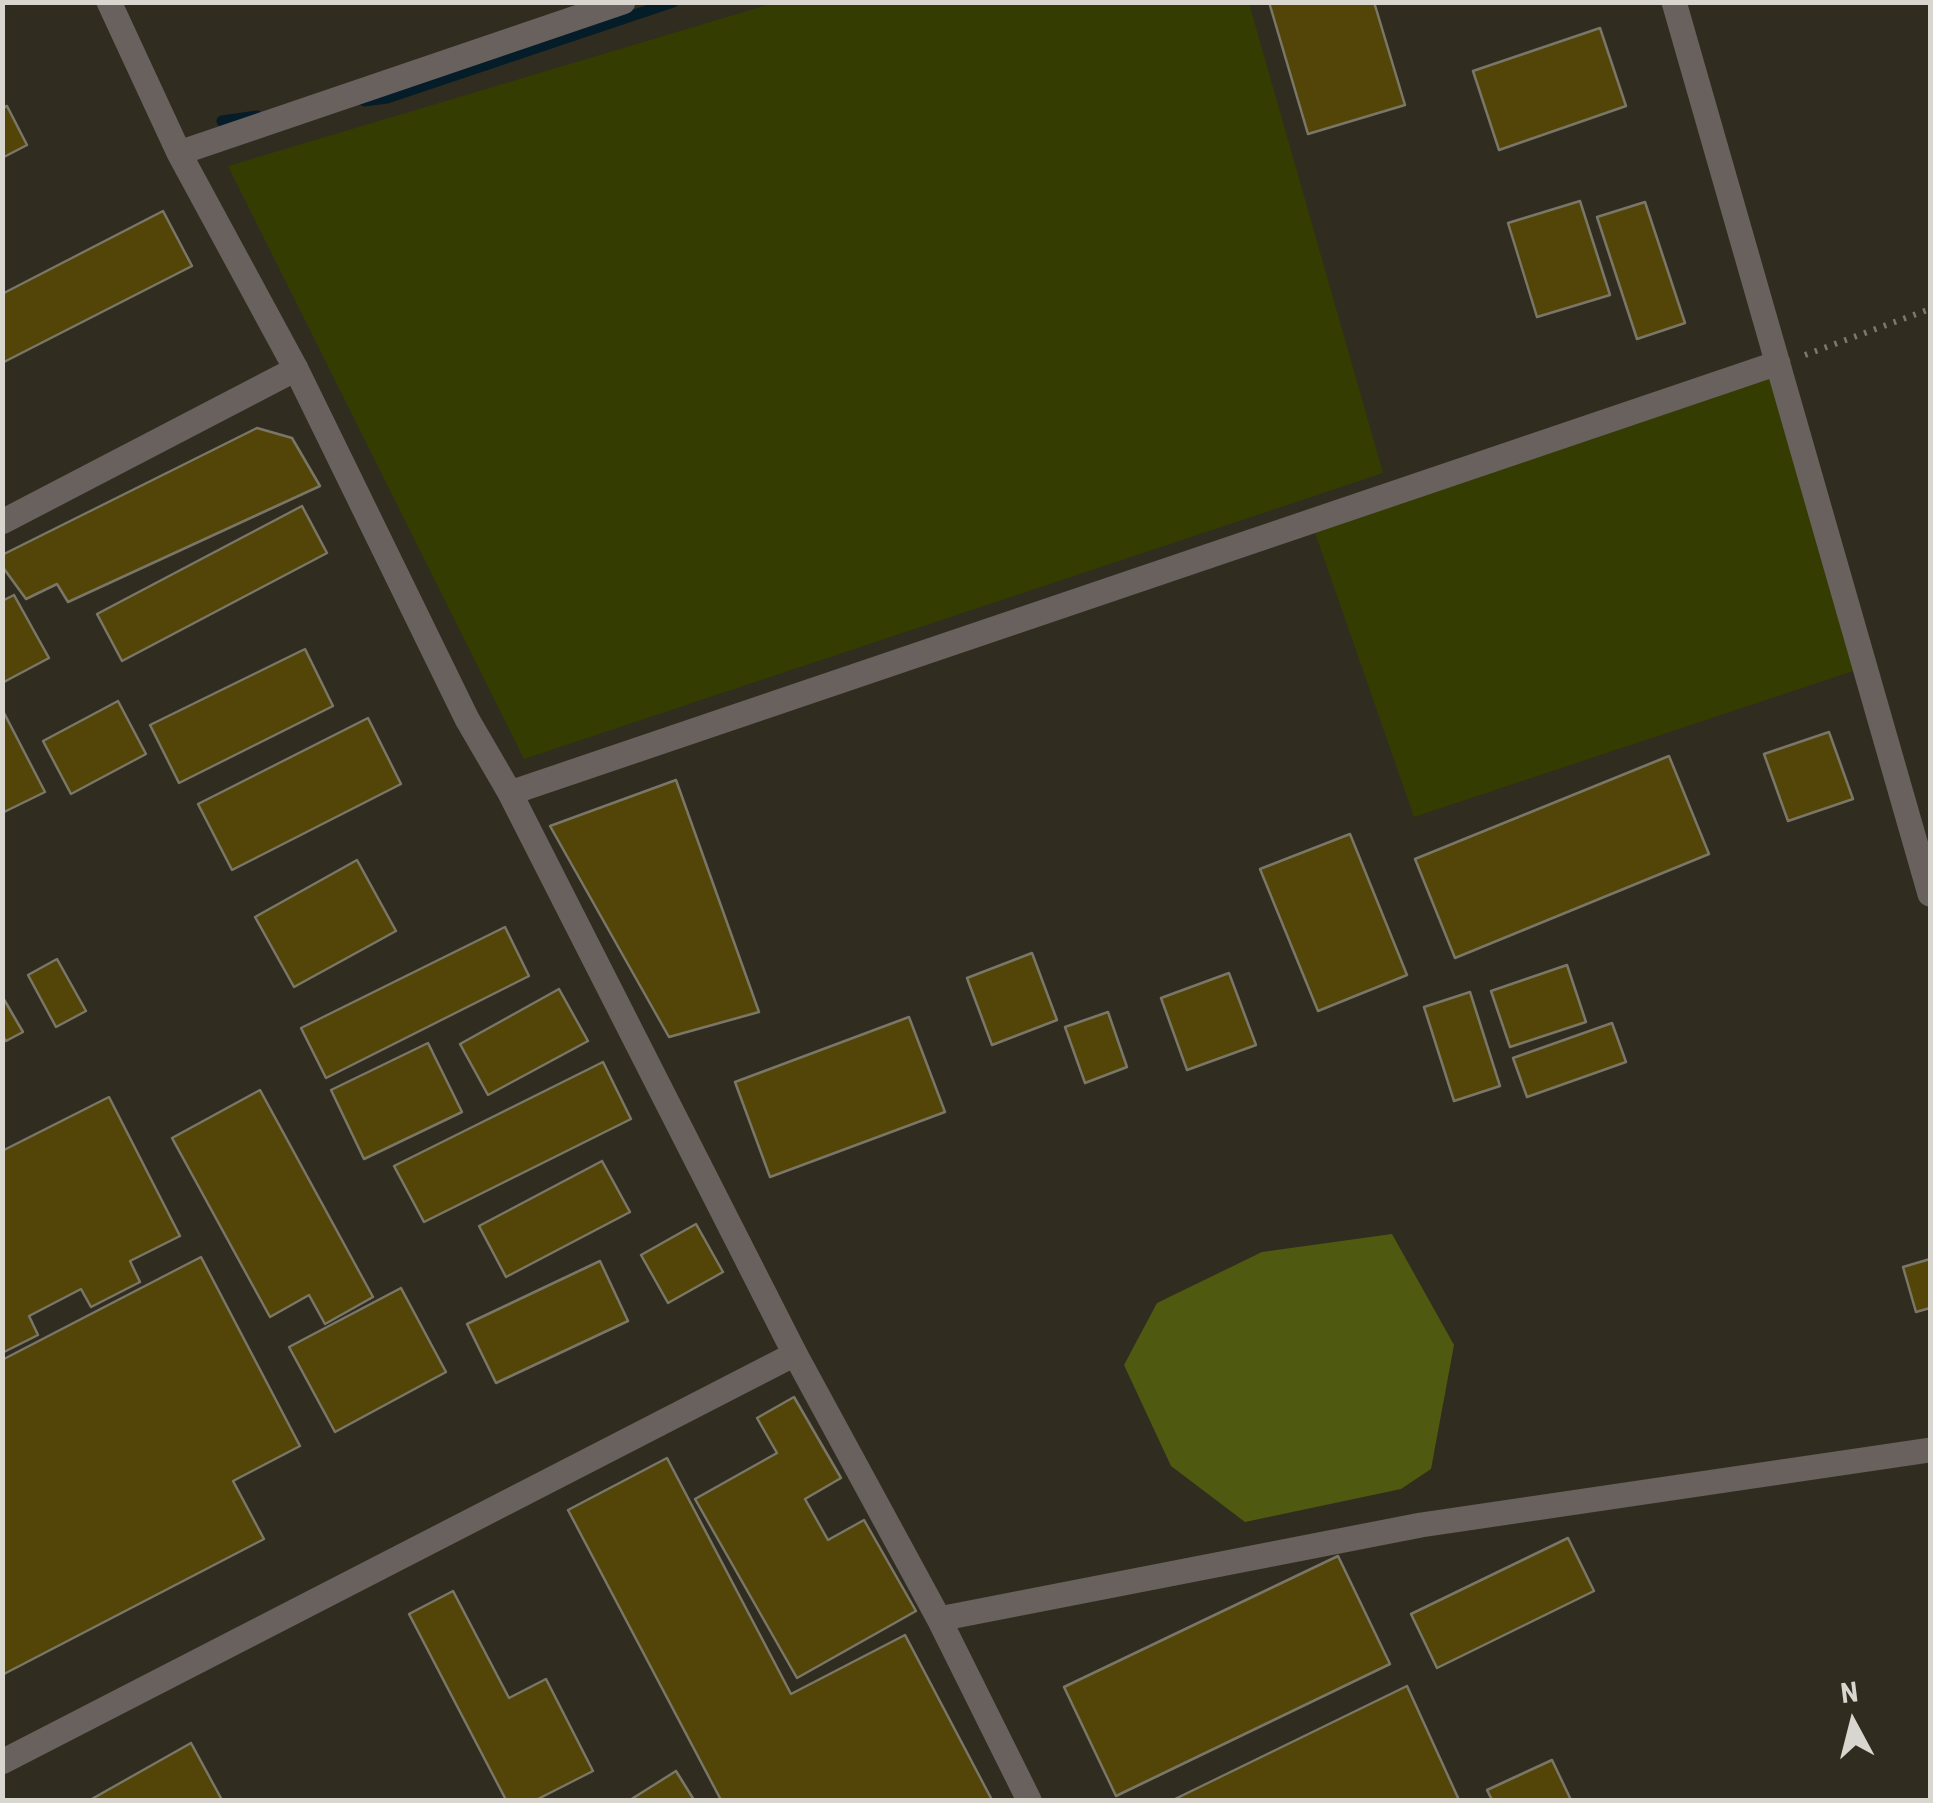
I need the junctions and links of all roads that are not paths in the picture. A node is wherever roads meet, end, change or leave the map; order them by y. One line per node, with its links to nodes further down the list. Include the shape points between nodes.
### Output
1 (109, 2): 4 (street)
2 (623, 2): 4 (street)
3 (1674, 2): 5 (street)
4 (179, 153): 6 (street)
5 (1778, 362): 8 (street); 9 (street)
6 (296, 369): 7 (street); 8 (street)
7 (2, 522)
8 (510, 793): 10 (street)
9 (1930, 894)
10 (796, 1354): 12 (street); 13 (street)
11 (1930, 1450): 12 (street, via 1421,1525)
12 (939, 1619): 14 (street)
13 (2, 1762)
14 (1029, 1800)

